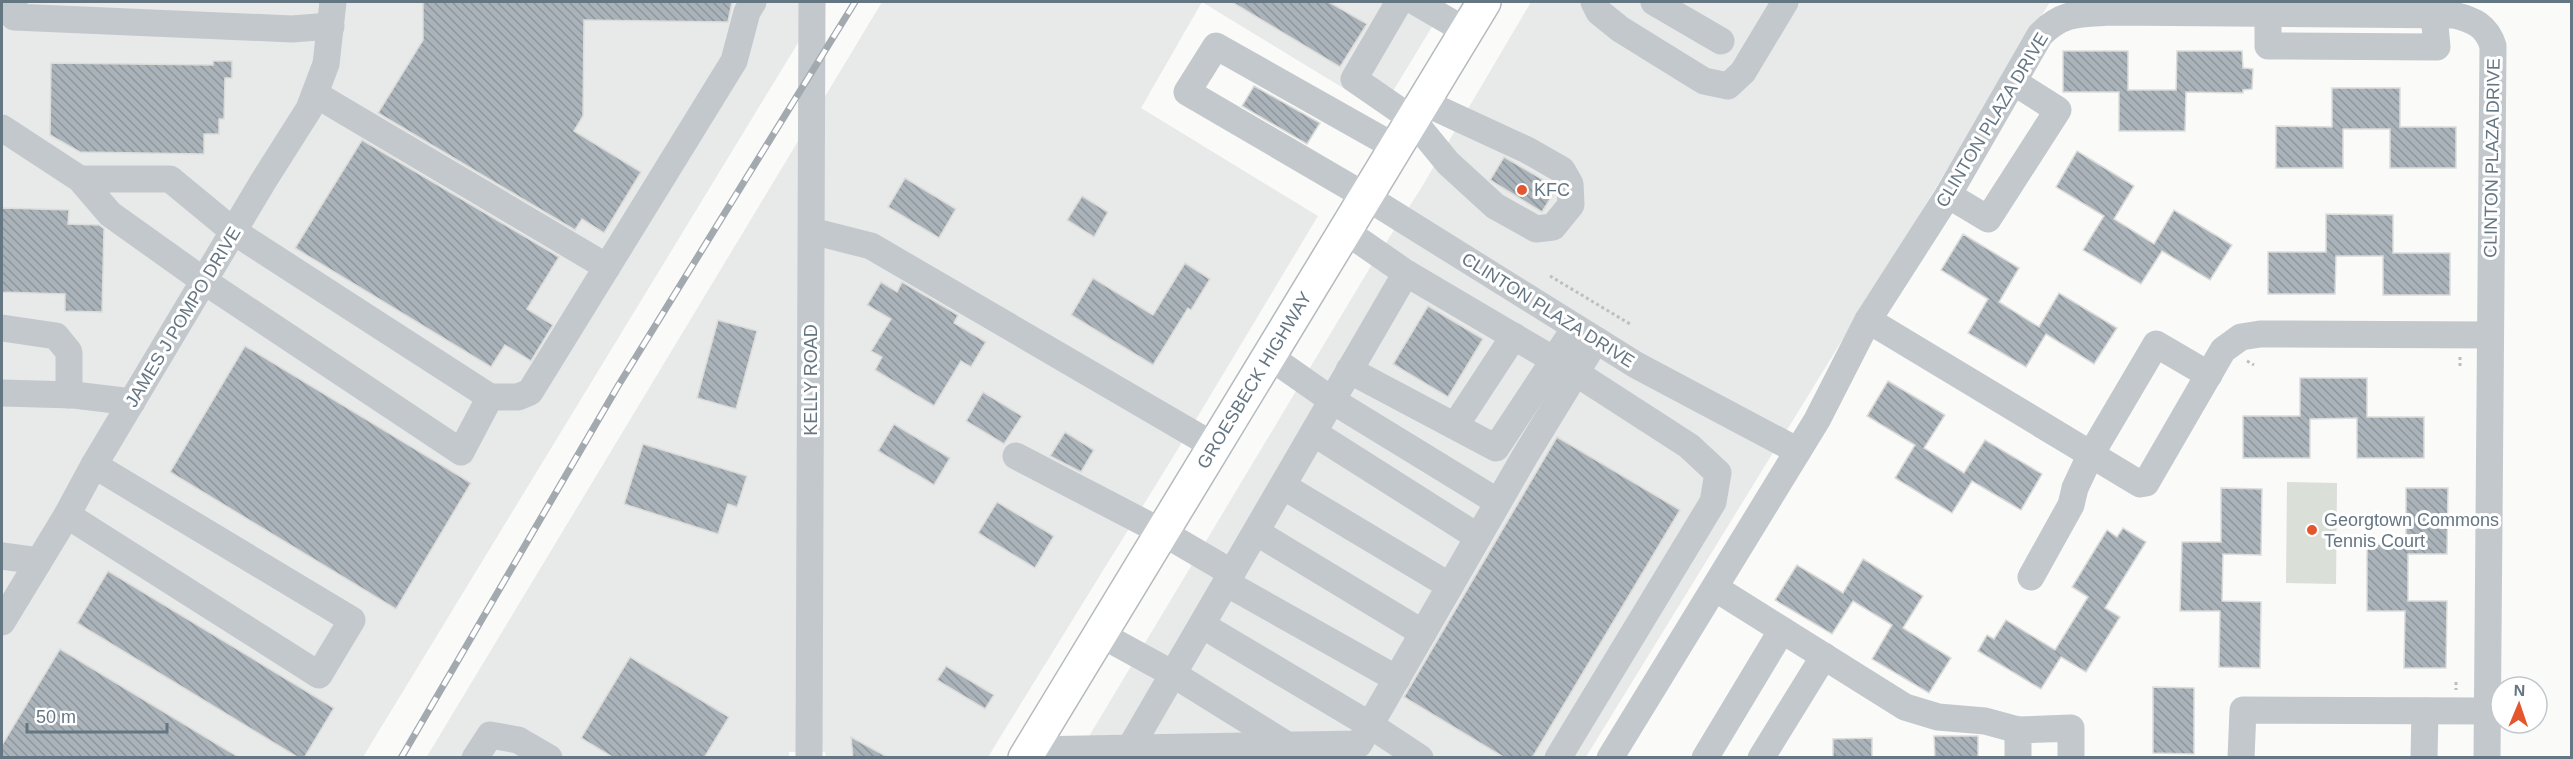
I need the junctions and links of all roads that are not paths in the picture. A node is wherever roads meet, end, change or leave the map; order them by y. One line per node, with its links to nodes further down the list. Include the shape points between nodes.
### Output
1 (14, 2): 10 (street, via 14,17 292,29)
2 (753, 2): 24 (street, via 735,61)
3 (812, 2): 23 (street, KELLY ROAD)
4 (1399, 2): 15 (street, via 1354,79)
5 (1416, 2): 11 (street)
6 (1484, 2): 11 (main road, GROESBECK HIGHWAY)
7 (1594, 2): 9 (street, via 1599,12 1620,29 1704,81 1728,86 1743,72)
8 (1654, 2): 12 (street)
9 (1785, 2)
10 (332, 14): 14 (street, JAMES J POMPO DRIVE, via 326,64)
11 (1466, 31): 15 (main road, GROESBECK HIGHWAY)
12 (1721, 41)
13 (2014, 82): 19 (street, CLINTON PLAZA DRIVE); 19 (street, via 2058,110 1988,219); 30 (street, CLINTON PLAZA DRIVE, via 2040,35 2062,17 2112,12 2454,15 2474,21 2485,28 2493,46)
14 (315, 94): 22 (street, JAMES J POMPO DRIVE); 24 (street)
15 (1417, 110): 15 (street, via 1448,163 1495,206 1536,229 1554,227 1571,205 1570,184 1562,170 1527,150); 17 (main road, GROESBECK HIGHWAY)
16 (2, 128): 18 (street)
17 (1395, 147): 20 (main road, GROESBECK HIGHWAY); 20 (street, CLINTON PLAZA DRIVE, via 1216,46 1187,92)
18 (80, 179): 22 (street, via 170,179); 26 (street, via 110,214)
19 (1948, 195): 27 (street, CLINTON PLAZA DRIVE)
20 (1365, 196): 21 (main road, GROESBECK HIGHWAY); 29 (street, CLINTON PLAZA DRIVE)
21 (1344, 230): 25 (street); 32 (main road, GROESBECK HIGHWAY)
22 (233, 231): 26 (street, JAMES J POMPO DRIVE); 38 (street)
23 (812, 231): 43 (street, via 871,246); 77 (street, KELLY ROAD)
24 (607, 267): 38 (street, via 530,392 518,397)
25 (1406, 273): 31 (street); 34 (street)
26 (204, 281): 38 (street, via 461,452); 40 (street, JAMES J POMPO DRIVE)
27 (1868, 320): 44 (street, CLINTON PLAZA DRIVE); 46 (street)
28 (2, 328): 37 (street, via 56,336 69,352)
29 (1586, 334): 33 (street); 44 (street, CLINTON PLAZA DRIVE)
30 (2490, 335): 35 (street, via 2259,334 2231,343); 69 (street, CLINTON PLAZA DRIVE)
31 (1514, 336): 33 (street); 41 (street)
32 (1269, 356): 39 (street); 43 (main road, GROESBECK HIGHWAY)
33 (1565, 367): 41 (street, via 1496,448); 49 (street); 79 (street, via 1689,446 1718,473 1713,502)
34 (1350, 370): 39 (street); 41 (street)
35 (2209, 375): 46 (street, via 2146,483 2140,484); 46 (street, via 2156,344)
36 (2, 393): 37 (street)
37 (69, 395): 40 (street)
38 (490, 397)
39 (1333, 401): 42 (street); 49 (street)
40 (132, 402): 47 (street, JAMES J POMPO DRIVE)
41 (1455, 426)
42 (1314, 434): 48 (street); 53 (street)
43 (1214, 446): 51 (main road, GROESBECK HIGHWAY)
44 (1798, 451): 59 (street, CLINTON PLAZA DRIVE)
45 (1016, 456): 51 (street)
46 (2090, 456): 56 (street, via 2071,505)
47 (94, 465): 50 (street, JAMES J POMPO DRIVE); 50 (street, via 351,620 319,675)
48 (1283, 486): 52 (street); 58 (street)
49 (1498, 502): 53 (street)
50 (68, 515): 55 (street, JAMES J POMPO DRIVE)
51 (1162, 532): 57 (street); 64 (main road, GROESBECK HIGHWAY)
52 (1256, 532): 57 (street); 63 (street)
53 (1478, 537): 58 (street)
54 (2, 556): 55 (street)
55 (39, 561): 60 (street, JAMES J POMPO DRIVE)
56 (2031, 577)
57 (1229, 578): 61 (street); 67 (street)
58 (1450, 586): 63 (street)
59 (1714, 588): 62 (street); 80 (street, CLINTON PLAZA DRIVE)
60 (2, 622)
61 (1202, 625): 66 (street); 70 (street)
62 (1782, 630): 65 (street); 81 (street)
63 (1423, 633): 67 (street)
64 (1100, 634): 66 (street); 74 (main road, GROESBECK HIGHWAY)
65 (1824, 656): 71 (street, via 1905,706 1938,717 1985,721); 82 (street)
66 (1173, 675): 72 (street); 73 (street)
67 (1397, 679): 70 (street)
68 (2425, 711): 69 (street); 85 (street, via 2243,710); 86 (street)
69 (2487, 711): 87 (street, CLINTON PLAZA DRIVE)
70 (1370, 725): 72 (street, via 1359,744); 78 (street)
71 (2018, 730): 83 (street); 84 (street, via 2071,728)
72 (1287, 745): 73 (street)
73 (1130, 748): 74 (street)
74 (1027, 754)
75 (475, 758): 76 (street, via 490,735 518,740)
76 (549, 758)
77 (809, 758)
78 (1420, 758)
79 (1558, 758)
80 (1610, 758)
81 (1705, 758)
82 (1761, 758)
83 (2018, 758)
84 (2071, 758)
85 (2241, 758)
86 (2424, 758)
87 (2487, 758)

